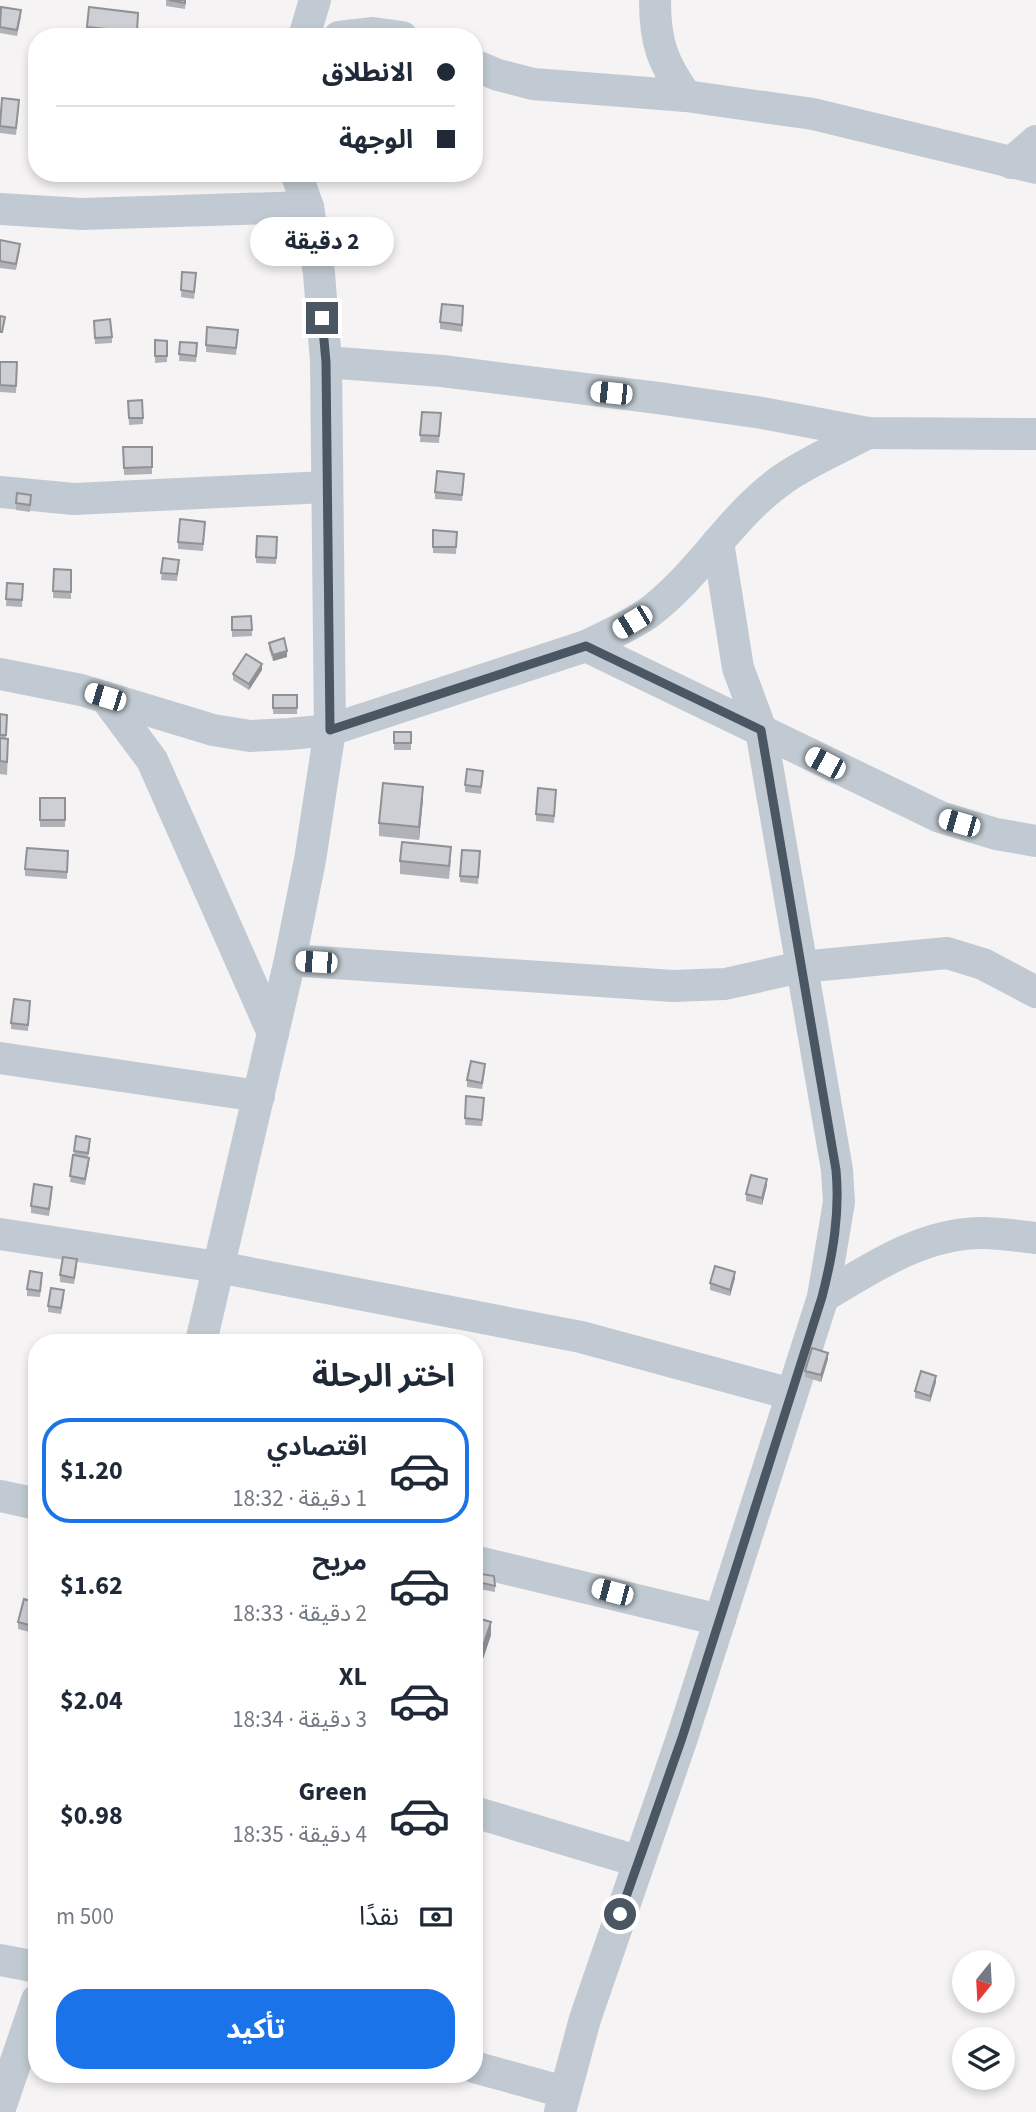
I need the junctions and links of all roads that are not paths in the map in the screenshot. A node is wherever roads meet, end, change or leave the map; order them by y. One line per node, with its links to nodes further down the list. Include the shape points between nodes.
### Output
1 (315, 0): 3 (street)
2 (655, 0): 5 (street, via 658,47)
3 (307, 28)
4 (483, 69): 5 (street, via 533,84)
5 (686, 96): 7 (street, via 813,114)
6 (1036, 141): 7 (street)
7 (1024, 165)
8 (299, 182): 9 (street)
9 (308, 207): 10 (street, via 82,214); 11 (street)
10 (0, 209)
11 (326, 362): 12 (street, via 442,371 658,398); 14 (street)
12 (868, 433): 13 (street); 16 (street, via 783,479)
13 (1036, 433)
14 (326, 487): 15 (street, via 74,499); 20 (street)
15 (0, 492)
16 (718, 542): 17 (street, via 647,613); 21 (street, via 738,668)
17 (586, 646): 20 (street); 21 (street)
18 (0, 674): 19 (street)
19 (105, 697): 20 (street, via 213,730 250,736); 26 (street, via 152,760)
20 (330, 730): 23 (street)
21 (761, 730): 22 (street, via 940,817); 24 (street)
22 (1036, 841)
23 (290, 960): 24 (street, via 673,986 735,982); 26 (street)
24 (801, 967): 25 (street, via 947,953 964,955); 32 (street, via 838,1192 833,1252)
25 (1036, 992)
26 (273, 1033): 28 (street)
27 (0, 1058): 28 (street)
28 (259, 1096): 31 (street)
29 (0, 1234): 31 (street)
30 (1036, 1238): 32 (street, via 980,1233 934,1240 878,1263)
31 (218, 1267): 33 (street); 34 (street, via 581,1337)
32 (822, 1297): 34 (street)
33 (203, 1334)
34 (791, 1394): 38 (street)
35 (0, 1496): 36 (street)
36 (28, 1502)
37 (483, 1563): 38 (street)
38 (720, 1620): 40 (street)
39 (483, 1815): 40 (street)
40 (637, 1861): 45 (street)
41 (0, 1960): 42 (street)
42 (28, 1965)
43 (28, 2026): 46 (street)
44 (483, 2071): 45 (street)
45 (562, 2102)
46 (0, 2108)

